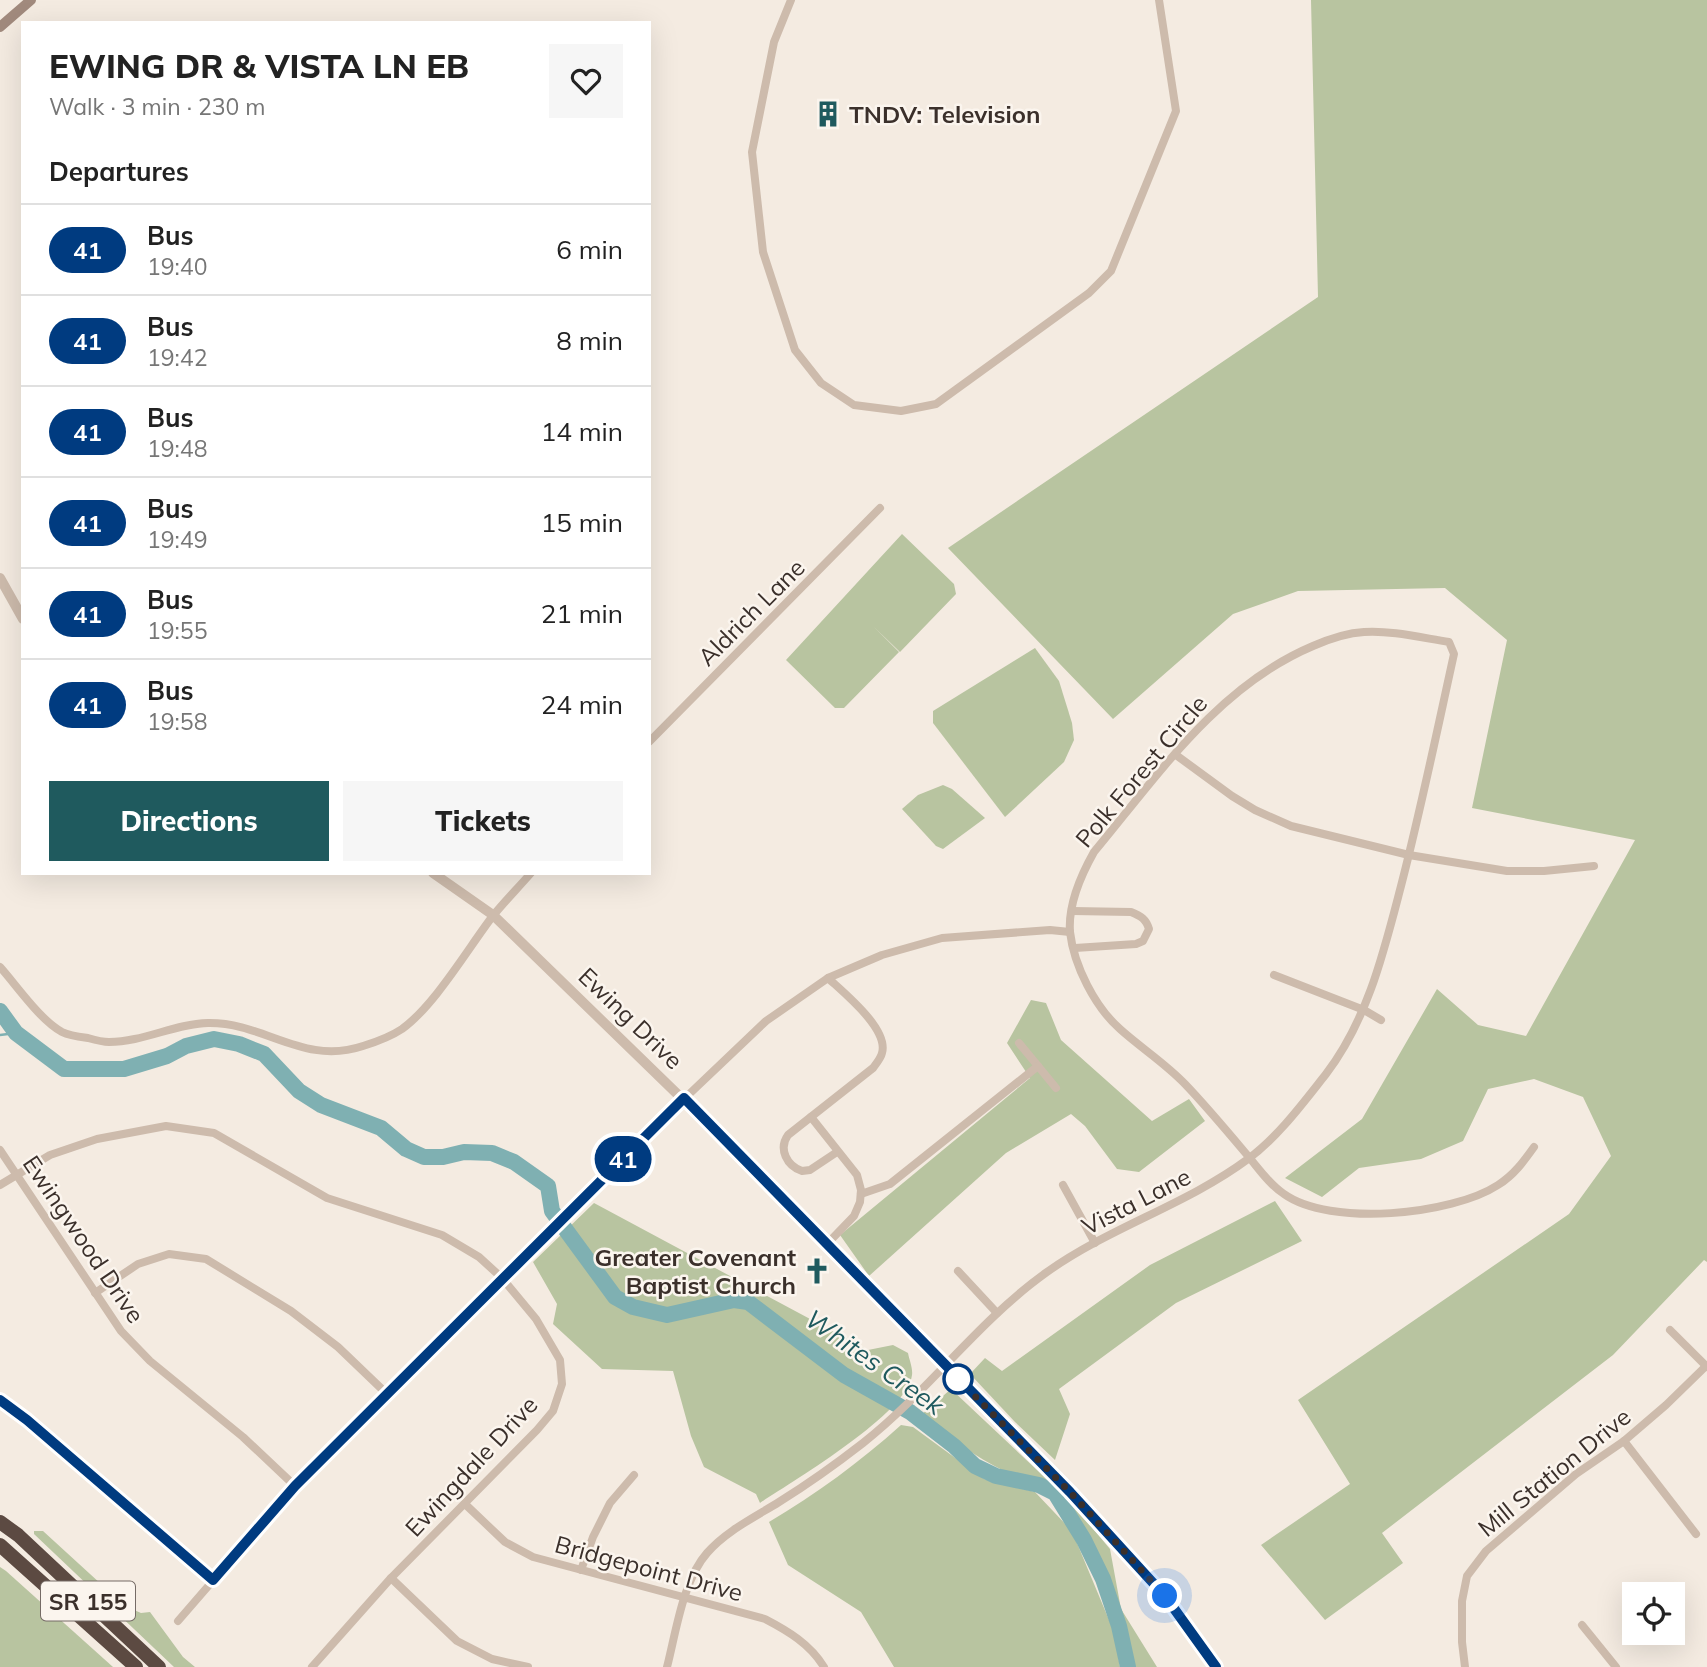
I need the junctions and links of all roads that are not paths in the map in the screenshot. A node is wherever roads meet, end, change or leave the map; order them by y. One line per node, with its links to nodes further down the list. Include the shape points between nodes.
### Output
1 (31, 0): 4 (main road)
2 (791, 0): 3 (street, via 775,42 752,152 763,252 795,350 821,383 854,405 901,411 936,404 1089,293 1111,271 1176,111)
3 (1159, 0)
4 (0, 27)
5 (880, 508): 9 (street, Aldrich Lane)
6 (0, 578): 7 (street)
7 (21, 615)
8 (1454, 654): 10 (street, Polk Forest Circle, via 1449,642 1425,638 1365,632 1335,636 1291,655 1254,679 1209,716); 11 (street, Vista Lane)
9 (651, 740)
10 (1176, 755): 11 (street, via 1267,815); 15 (street, Polk Forest Circle, via 1094,852 1082,874)
11 (1409, 855): 12 (street, via 1507,871); 22 (street, Vista Lane)
12 (1594, 866)
13 (436, 875): 16 (street, Ewing Drive)
14 (529, 875): 16 (street)
15 (1073, 911): 17 (street, Polk Forest Circle); 18 (street, via 1131,912 1140,915 1149,929 1136,944)
16 (493, 915): 19 (street, via 448,978 402,1029 345,1052 313,1051 248,1029 212,1023 109,1042 74,1036 62,1032 38,1011); 27 (street, Ewing Drive)
17 (1070, 932): 18 (street, Polk Forest Circle); 21 (street, via 942,938)
18 (1075, 948): 32 (street, Polk Forest Circle, via 1097,1004 1120,1029 1172,1070)
19 (0, 967)
20 (1274, 975): 22 (street)
21 (828, 978): 27 (street, via 766,1021); 28 (street, via 872,1022 882,1054 873,1068)
22 (1364, 1010): 23 (street); 32 (street, Vista Lane, via 1328,1070)
23 (1381, 1020)
24 (1019, 1043): 25 (street)
25 (1038, 1066): 26 (street); 36 (street, via 890,1184)
26 (1056, 1088)
27 (684, 1098): 38 (street, Ewing Drive); 40 (street)
28 (811, 1117): 31 (street); 31 (street, via 782,1143 789,1164 810,1170)
29 (1534, 1147): 32 (street, Polk Forest Circle, via 1513,1174 1478,1195 1431,1208 1372,1214 1336,1212 1295,1201 1271,1183)
30 (0, 1150): 33 (street, Ewingwood Drive)
31 (837, 1152): 36 (street, via 857,1175)
32 (1250, 1158): 37 (street, Vista Lane, via 1206,1187)
33 (16, 1174): 34 (street, Ewingdale Drive); 40 (street, Ewingdale Drive, via 50,1155 97,1139 166,1126 214,1133 327,1198 442,1235 479,1257); 41 (street, Ewingwood Drive)
34 (0, 1185)
35 (1063, 1185): 37 (street)
36 (861, 1194): 38 (street, via 854,1216)
37 (1095, 1243): 42 (street, Vista Lane, via 1047,1272)
38 (827, 1244): 44 (street, Ewing Drive)
39 (958, 1270): 42 (street)
40 (502, 1278): 46 (street); 51 (street, Ewingdale Drive, via 536,1319 560,1360 562,1384 554,1411)
41 (95, 1293): 46 (street, via 138,1264 169,1254 206,1259 291,1311 338,1347); 50 (street, Ewingwood Drive, via 121,1331 150,1361)
42 (997, 1313): 44 (street, Vista Lane)
43 (1670, 1330): 45 (street)
44 (945, 1366): 58 (street, Vista Lane, via 863,1443 726,1536 706,1554); 67 (street, Ewing Drive, via 1165,1596)
45 (1706, 1367): 48 (street, Mill Station Drive)
46 (387, 1394): 50 (street)
47 (0, 1400): 57 (street)
48 (1624, 1441): 53 (street); 68 (street, Mill Station Drive, via 1486,1551 1467,1576 1462,1601)
49 (634, 1475): 55 (street, via 610,1503)
50 (295, 1486): 57 (street)
51 (465, 1504): 55 (street, Bridgepoint Drive, via 505,1542 533,1557); 56 (street, Ewingdale Drive)
52 (0, 1520): 63 (highway, SR 155)
53 (1696, 1534)
54 (0, 1545): 62 (highway, SR 155)
55 (581, 1570): 58 (street, Bridgepoint Drive)
56 (391, 1578): 61 (street, Ewingdale Drive); 64 (street, via 457,1641 492,1658)
57 (213, 1580): 59 (street)
58 (686, 1597): 65 (street, Vista Lane); 66 (street, Bridgepoint Drive, via 765,1619 793,1634)
59 (178, 1622)
60 (1582, 1625): 69 (street)
61 (318, 1665)
62 (136, 1667)
63 (159, 1667)
64 (528, 1667)
65 (667, 1667)
66 (824, 1667)
67 (1216, 1667)
68 (1465, 1667)
69 (1616, 1667)

